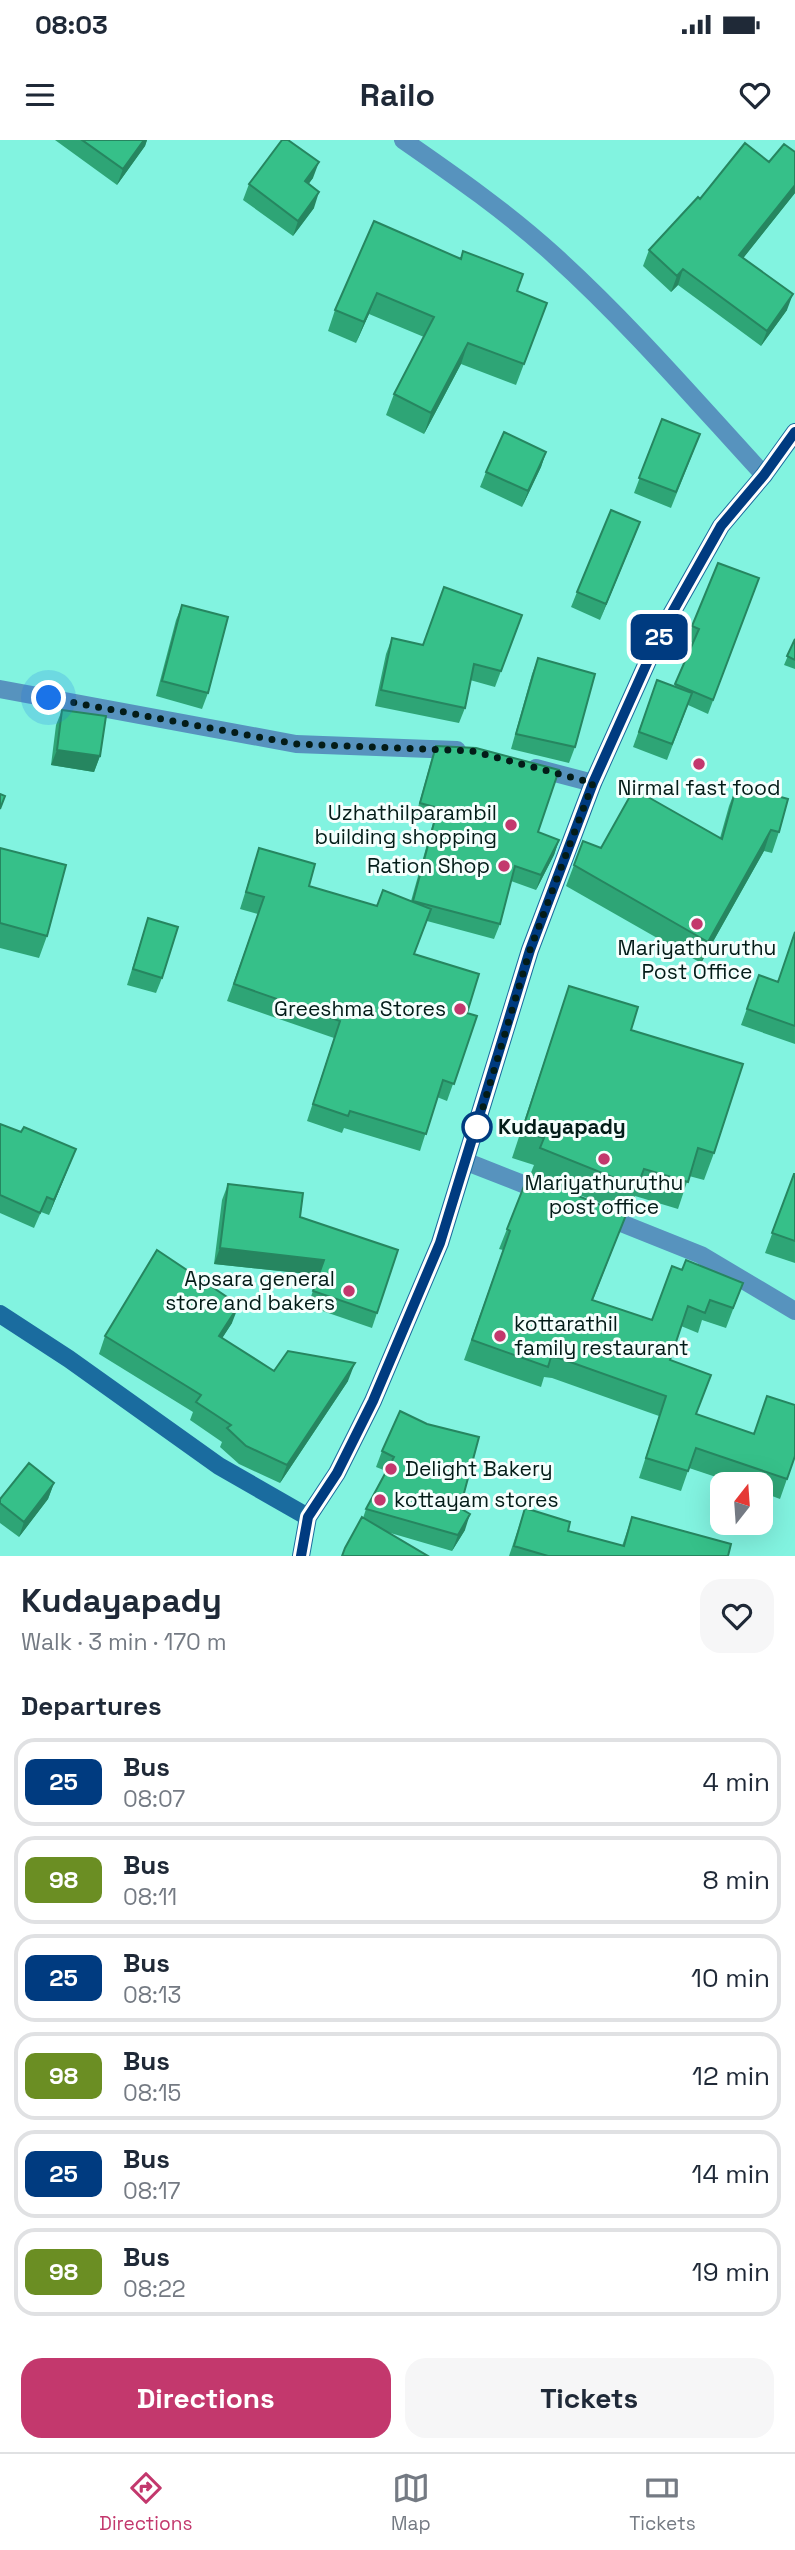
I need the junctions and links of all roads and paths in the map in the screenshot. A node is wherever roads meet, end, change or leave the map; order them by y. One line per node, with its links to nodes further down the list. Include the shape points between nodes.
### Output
1 (403, 140): 3 (street, via 555,255 637,336)
2 (795, 432): 3 (main road)
3 (764, 475): 7 (main road, via 721,526 660,634)
4 (0, 689): 5 (street, via 296,744)
5 (472, 751)
6 (513, 762): 7 (street)
7 (593, 783): 8 (main road, via 530,950)
8 (467, 1162): 9 (street); 13 (main road, via 440,1243 373,1401 337,1473)
9 (565, 1201)
10 (590, 1211): 11 (street, via 701,1255)
11 (795, 1311)
12 (0, 1314): 13 (main road, via 219,1466)
13 (308, 1517): 14 (main road)
14 (301, 1556)

